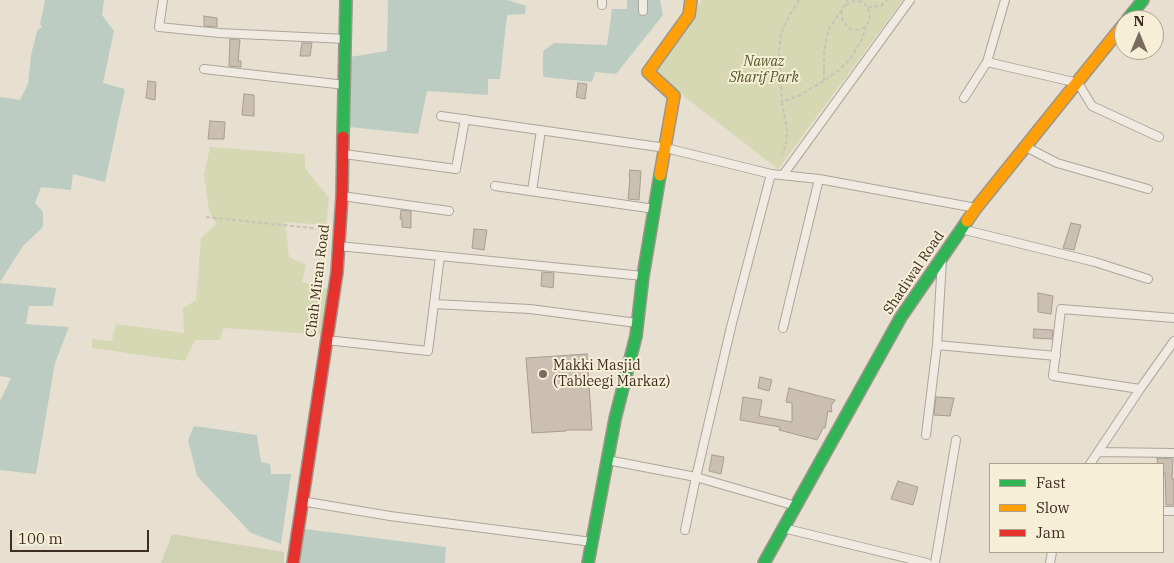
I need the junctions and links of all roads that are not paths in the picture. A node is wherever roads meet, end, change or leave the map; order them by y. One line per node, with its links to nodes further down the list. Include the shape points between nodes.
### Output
1 (163, 0): 9 (street, via 159,27)
2 (346, 0): 9 (street, Chah Miran Road)
3 (644, 0): 7 (street)
4 (691, 0): 20 (street, via 689,15 648,72 674,96)
5 (910, 0): 23 (street)
6 (1005, 0): 10 (street)
7 (642, 11)
8 (1114, 37): 12 (street, Shadiwal Road)
9 (346, 40): 13 (street, Chah Miran Road)
10 (988, 62): 12 (street); 14 (street)
11 (204, 69): 13 (street)
12 (1078, 83): 18 (street, via 1092,106); 19 (street, Shadiwal Road)
13 (345, 86): 21 (street, Chah Miran Road)
14 (964, 98)
15 (441, 116): 16 (street)
16 (465, 119): 17 (street); 21 (street, via 456,169)
17 (541, 130): 20 (street); 27 (street)
18 (1159, 137)
19 (1026, 147): 26 (street, via 1057,163); 29 (street, Shadiwal Road)
20 (666, 148): 22 (street); 30 (street)
21 (344, 154): 28 (street, Chah Miran Road)
22 (771, 174): 23 (street); 53 (street)
23 (783, 175): 24 (street)
24 (819, 179): 29 (street); 41 (street)
25 (495, 186): 27 (street)
26 (1148, 189)
27 (532, 191): 30 (street)
28 (342, 196): 31 (street); 33 (street, Chah Miran Road)
29 (976, 208): 32 (street, Shadiwal Road)
30 (655, 209): 36 (street)
31 (449, 211)
32 (961, 229): 35 (street, Shadiwal Road); 37 (street, via 1095,262)
33 (339, 246): 34 (street); 42 (street, Chah Miran Road)
34 (440, 256): 36 (street); 38 (street)
35 (942, 257): 44 (street); 55 (street, Shadiwal Road, via 901,318)
36 (643, 276): 40 (street)
37 (1148, 279)
38 (434, 304): 40 (street, via 530,309); 42 (street, via 428,351)
39 (1174, 318): 45 (street, via 1061,309)
40 (637, 322): 51 (street)
41 (783, 328)
42 (326, 340): 54 (street, Chah Miran Road)
43 (1174, 341): 46 (street)
44 (937, 345): 45 (street); 47 (street)
45 (1056, 356): 46 (street, via 1053,376)
46 (1140, 389): 49 (street)
47 (926, 435)
48 (956, 440): 63 (street)
49 (1099, 452): 50 (street); 52 (street)
50 (1174, 453)
51 (607, 460): 53 (street); 58 (street)
52 (1091, 463)
53 (696, 477): 55 (street); 57 (street)
54 (301, 501): 58 (street); 59 (street, Chah Miran Road)
55 (796, 506): 56 (street, Shadiwal Road)
56 (783, 528): 61 (street, Shadiwal Road); 62 (street)
57 (685, 530)
58 (592, 542): 60 (street)
59 (292, 563)
60 (588, 563)
61 (764, 563)
62 (927, 563)
63 (934, 563)

